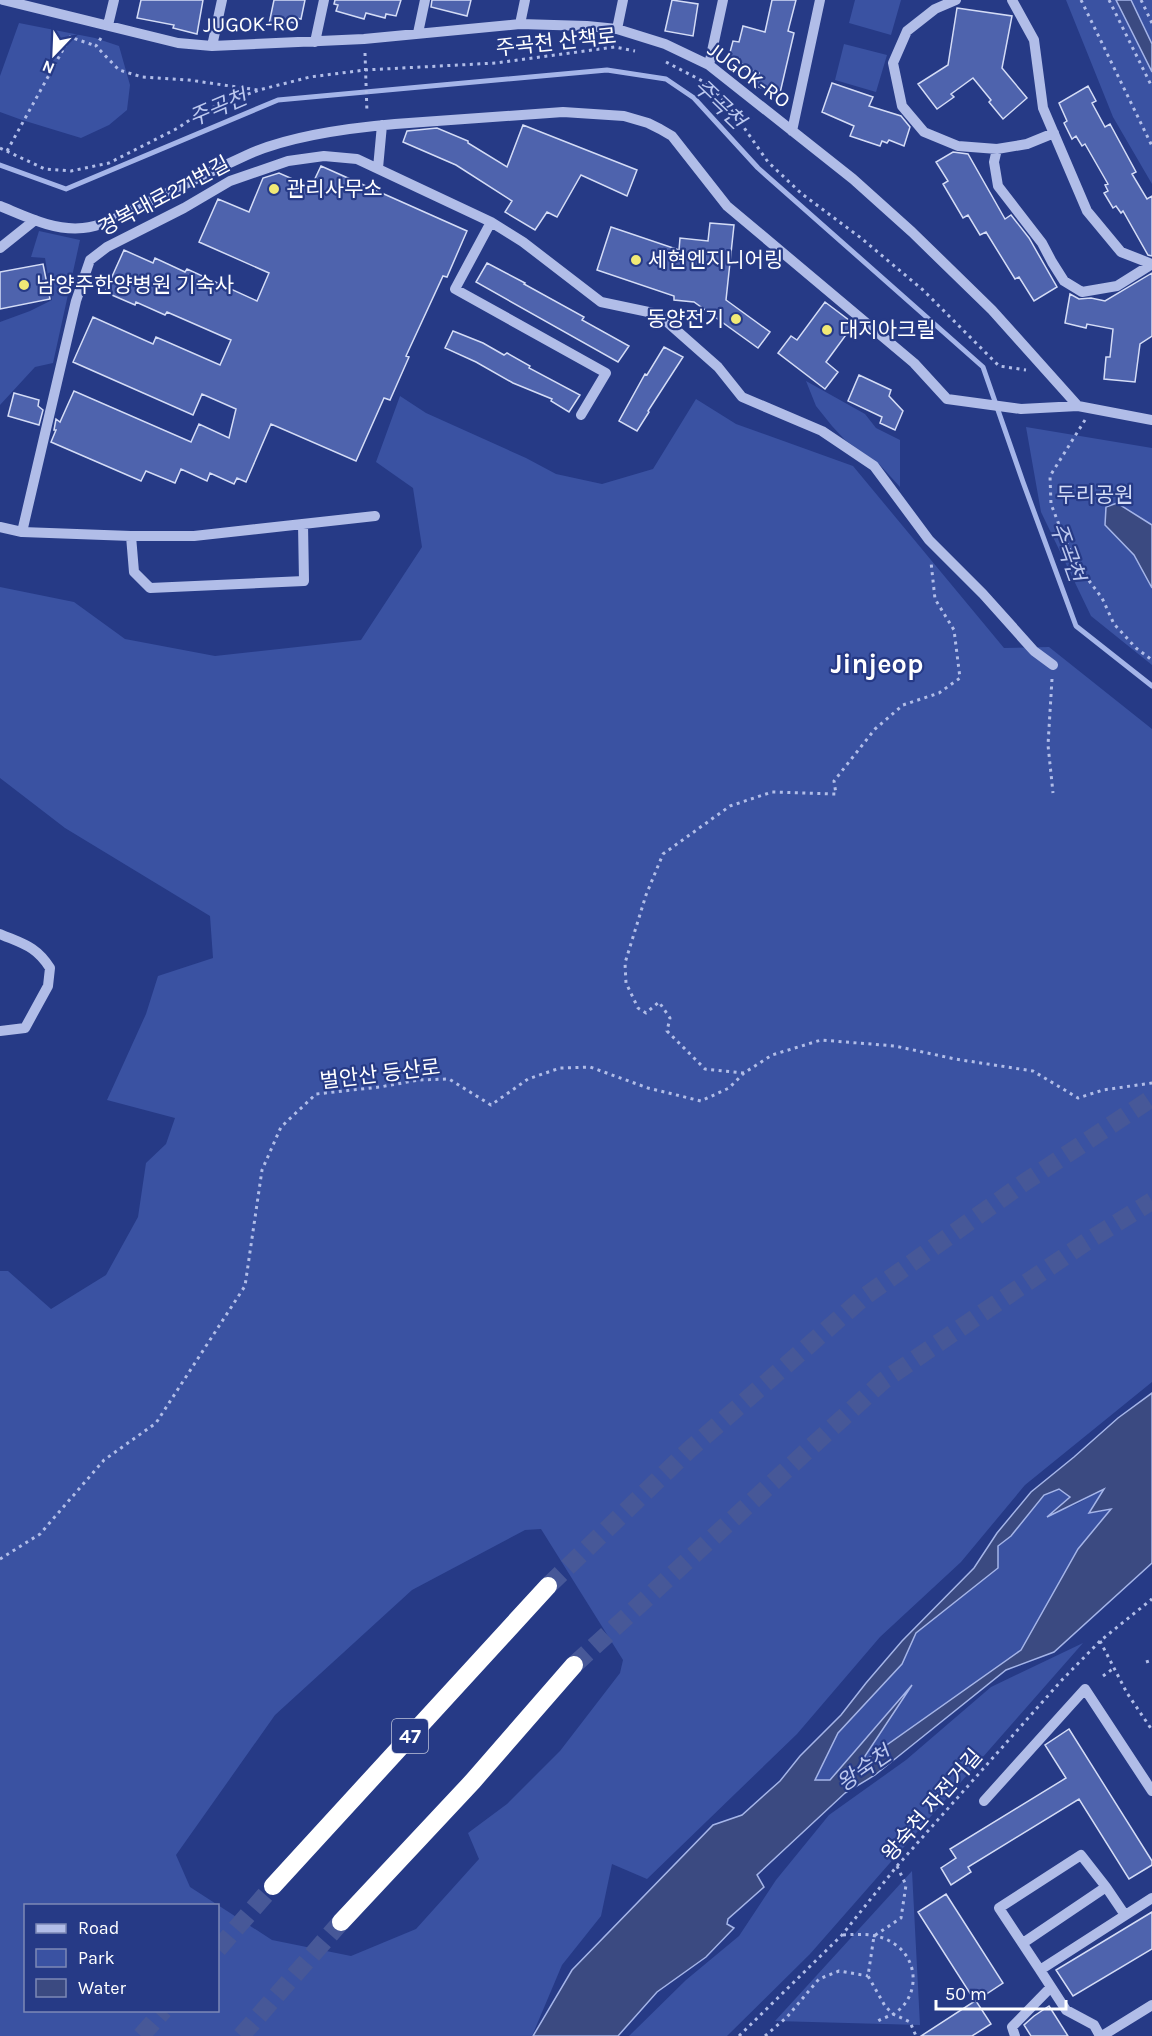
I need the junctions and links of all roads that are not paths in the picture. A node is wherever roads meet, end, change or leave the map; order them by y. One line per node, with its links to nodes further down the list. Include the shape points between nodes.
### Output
1 (3, 0): 13 (street, JUGOK-RO)
2 (114, 0): 13 (street)
3 (222, 0): 17 (street)
4 (324, 0): 16 (street)
5 (425, 0): 15 (street)
6 (525, 0): 12 (street)
7 (623, 0): 14 (street)
8 (723, 0): 18 (street)
9 (820, 0): 20 (street)
10 (956, 0): 22 (street, via 935,9 907,31 893,63 902,106 924,132 958,146)
11 (1012, 0): 21 (street, via 1034,39 1043,108)
12 (520, 24): 14 (street, JUGOK-RO); 15 (street, JUGOK-RO)
13 (108, 26): 17 (street, JUGOK-RO, via 178,43)
14 (617, 28): 18 (street, JUGOK-RO, via 665,44)
15 (418, 33): 16 (street, JUGOK-RO)
16 (315, 42): 17 (street, JUGOK-RO)
17 (212, 46)
18 (709, 65): 20 (street, JUGOK-RO)
19 (382, 125): 23 (street); 25 (street, via 290,141 250,154 96,226 57,228); 28 (street, via 563,112 624,116 648,123 672,136 727,206 914,363 947,399 1021,409)
20 (792, 131): 28 (street, JUGOK-RO, via 912,232 992,310)
21 (1054, 133): 22 (street, via 1027,144); 22 (street, via 1087,211 1121,252 1152,264 1117,286 1082,292 1065,281 1042,243 998,186 994,162)
22 (997, 149)
23 (378, 168): 26 (street, 경복대로271번길); 34 (street, 경복대로271번길, via 357,159 324,156 288,161 230,181 90,260 76,301)
24 (0, 206): 25 (street)
25 (35, 220): 27 (street)
26 (491, 222): 29 (street, via 455,289 606,373); 36 (street, 경복대로271번길, via 601,302 658,314 718,367 742,397 822,431 874,466 928,540 1034,651)
27 (0, 248)
28 (1078, 406): 30 (street)
29 (581, 415)
30 (1152, 420)
31 (375, 516): 32 (street)
32 (303, 524): 35 (street, via 194,536); 35 (street, via 304,581 150,588 134,572)
33 (0, 527): 34 (street)
34 (22, 532): 35 (street)
35 (131, 536)
36 (1053, 665)
37 (0, 934): 38 (street, via 41,954 50,968 48,986 25,1028)
38 (0, 1031)
39 (548, 1586): 43 (highway, 47)
40 (574, 1665): 47 (highway, via 473,1781)
41 (1152, 1791): 42 (street, via 1085,1689)
42 (984, 1801)
43 (273, 1886)
44 (1106, 1887): 46 (street); 48 (street); 48 (street, via 1081,1855 999,1908)
45 (1152, 1898): 46 (street)
46 (1125, 1916): 49 (street)
47 (340, 1922)
48 (1023, 1943): 49 (street)
49 (1040, 1970): 50 (street)
50 (1051, 1987): 52 (street, via 1012,2027); 53 (street, via 1066,2010 1094,2025)
51 (1152, 2005): 53 (street)
52 (1015, 2036)
53 (1101, 2036)

